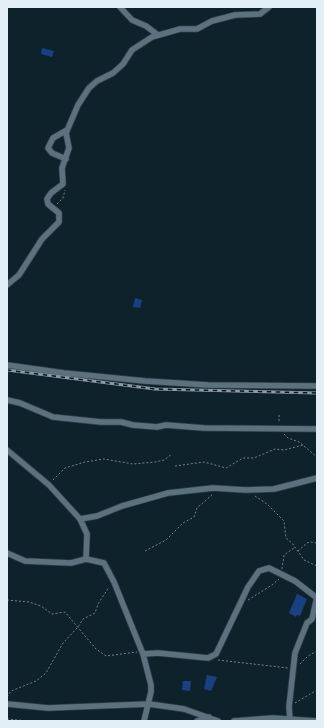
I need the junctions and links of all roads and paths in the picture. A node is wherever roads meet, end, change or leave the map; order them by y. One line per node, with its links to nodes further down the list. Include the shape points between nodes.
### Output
1 (120, 7): 3 (street, via 132,20)
2 (269, 7): 3 (street, via 260,14 235,15 212,21 197,29 180,29)
3 (158, 35): 4 (street, via 136,47 113,73 89,88)
4 (67, 130): 5 (street, via 69,148); 5 (street, via 53,138 48,148 52,153)
5 (66, 159): 6 (street, via 62,168)
6 (63, 184): 7 (path, via 65,195 57,204); 7 (street, via 47,199 48,204)
7 (56, 210): 8 (street, via 59,213 59,222 42,239 19,275)
8 (7, 285)
9 (7, 365): 10 (street, via 145,381 208,385)
10 (317, 386)
11 (7, 400): 13 (street, via 20,402 52,417 156,427 166,425 204,428)
12 (279, 415): 13 (path)
13 (281, 428): 14 (street); 15 (path, via 288,438)
14 (317, 429)
15 (303, 445): 18 (path); 19 (path, via 284,450 275,449 254,458 243,458 226,468 204,462)
16 (7, 450): 21 (street)
17 (172, 454): 21 (path, via 164,460 155,462 133,464 104,459 85,462 65,468)
18 (317, 457)
19 (175, 466)
20 (317, 478): 23 (street, via 274,489)
21 (49, 485): 24 (street)
22 (222, 489): 23 (street); 24 (street, via 168,493); 27 (path, via 203,502 195,511 194,517 183,523 166,540)
23 (246, 490): 26 (path, via 263,500 284,521 286,538)
24 (80, 519): 30 (street, via 87,534)
25 (317, 543): 28 (path, via 307,543)
26 (295, 548): 28 (path); 32 (path, via 284,555)
27 (145, 551)
28 (298, 552): 31 (path, via 304,560)
29 (7, 553): 30 (street, via 25,560 71,563)
30 (86, 560): 33 (street, via 104,563)
31 (317, 566)
32 (282, 573): 34 (street); 36 (path, via 272,585); 36 (street, via 269,568 259,571)
33 (114, 582): 37 (path, via 98,604 95,613 83,619); 39 (street)
34 (317, 598): 41 (street, via 312,619 307,623 295,653)
35 (7, 600): 37 (path, via 29,602 41,606 52,614 65,612)
36 (241, 603): 40 (street, via 216,654)
37 (78, 628): 39 (path, via 106,656); 42 (path, via 63,643 46,673 36,681 11,691)
38 (317, 651): 41 (path)
39 (142, 653): 40 (street); 44 (street, via 151,685)
40 (208, 658): 41 (path)
41 (294, 668): 46 (street)
42 (7, 696)
43 (7, 704): 44 (street, via 48,708)
44 (149, 704): 45 (street, via 184,709); 49 (street)
45 (209, 717): 50 (street); 51 (street)
46 (290, 718): 52 (street); 53 (street)
47 (7, 719): 48 (path)
48 (29, 721)
49 (144, 721)
50 (197, 721)
51 (218, 721)
52 (234, 721)
53 (314, 721)

